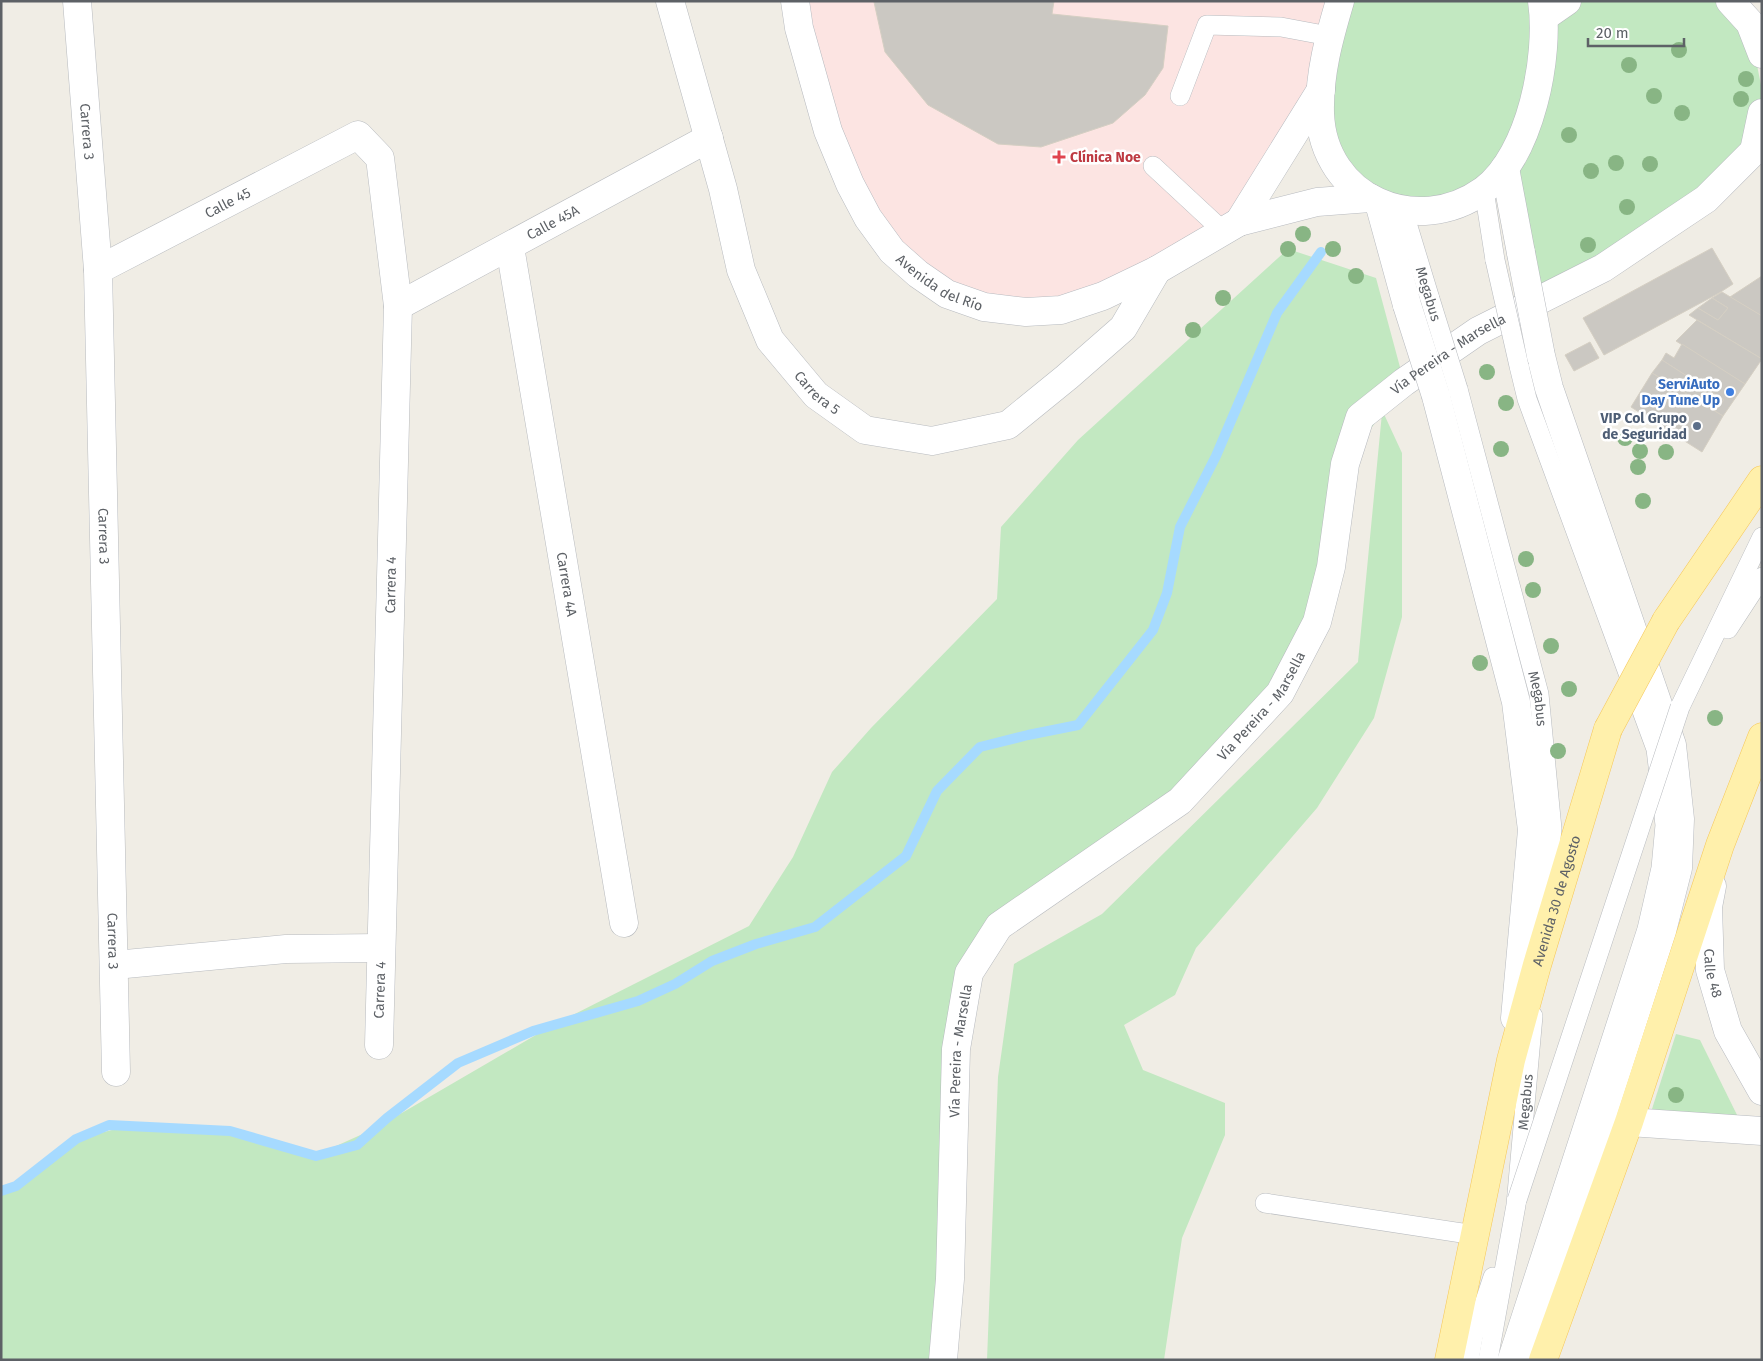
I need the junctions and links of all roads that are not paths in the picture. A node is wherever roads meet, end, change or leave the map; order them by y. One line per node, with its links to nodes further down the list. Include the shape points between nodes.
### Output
1 (76, 1): 22 (street, Carrera 3)
2 (670, 1): 14 (street, Carrera 5)
3 (795, 1): 23 (street, Avenida del Río, via 799,28 828,130 850,184 868,218 892,250 918,274 947,294 984,307 1026,312 1061,310 1103,296)
4 (1340, 1): 8 (street)
5 (1567, 1): 7 (street)
6 (1730, 1): 9 (street, via 1750,23)
7 (1543, 9): 17 (street, Avenida del Río, via 1544,42 1536,95 1518,145)
8 (1329, 36): 10 (street); 11 (lane, via 1281,27 1207,25)
9 (1762, 54)
10 (1321, 90): 19 (street, via 1320,113 1332,158 1355,187); 20 (street, Avenida del Río)
11 (1180, 96)
12 (1762, 113): 15 (street)
13 (358, 135): 22 (street, Calle 45); 24 (street, Carrera 4, via 380,158)
14 (709, 138): 21 (street, Calle 45A); 23 (street, Carrera 5, via 741,270 770,340 816,395 865,430 932,441 1008,425 1123,328)
15 (1758, 150): 46 (street, Vía Pereira - Marsella, via 1706,199 1603,268 1478,331 1360,417 1346,464 1331,567 1317,622 1280,693 1180,801 999,926 970,972 956,1049 950,1279)
16 (1153, 166): 20 (lane)
17 (1505, 168): 18 (street, Avenida del Río); 25 (street, bridge, via 1522,253)
18 (1484, 190): 19 (street, Avenida del Río, via 1446,209 1424,212); 25 (lane, bridge, via 1495,260)
19 (1384, 204): 20 (street, Avenida del Río, via 1317,202); 26 (street, bridge)
20 (1231, 227): 23 (street, Avenida del Río)
21 (510, 247): 24 (street, Calle 45A); 33 (street, Carrera 4A)
22 (98, 270): 35 (street, Carrera 3)
23 (1157, 270)
24 (398, 306): 34 (street, Carrera 4)
25 (1530, 361): 50 (lane, via 1527,398 1656,749 1665,825 1661,868 1647,929); 51 (street, via 1549,388 1672,745 1680,819 1678,868 1662,931)
26 (1447, 393): 36 (lane, Megabus, via 1539,694 1552,830); 38 (street, via 1516,702 1532,830)
27 (1762, 480): 36 (main road, Avenida 30 de Agosto, bridge, via 1666,621 1608,729)
28 (1762, 537): 30 (lane, Megabus)
29 (1762, 577): 30 (lane, Megabus)
30 (1682, 702): 44 (lane, Megabus, bridge)
31 (1762, 737): 32 (main road)
32 (1720, 845): 40 (street, Calle 48, via 1708,906 1710,970 1728,1031); 41 (main road)
33 (624, 923)
34 (381, 948): 35 (street, via 286,949); 37 (street, Carrera 4)
35 (115, 965): 39 (street, Carrera 3)
36 (1537, 965): 38 (main road, Avenida 30 de Agosto); 44 (lane, Megabus)
37 (379, 1045)
38 (1511, 1060): 45 (main road, Avenida 30 de Agosto)
39 (116, 1072)
40 (1762, 1091)
41 (1629, 1122): 42 (street); 52 (main road)
42 (1762, 1130)
43 (1265, 1203): 45 (lane)
44 (1517, 1203): 48 (lane, Megabus, via 1473,1337); 49 (lane, Megabus)
45 (1475, 1235): 47 (main road, Avenida 30 de Agosto)
46 (943, 1360)
47 (1449, 1360)
48 (1469, 1360)
49 (1488, 1360)
50 (1507, 1360)
51 (1523, 1360)
52 (1543, 1360)

